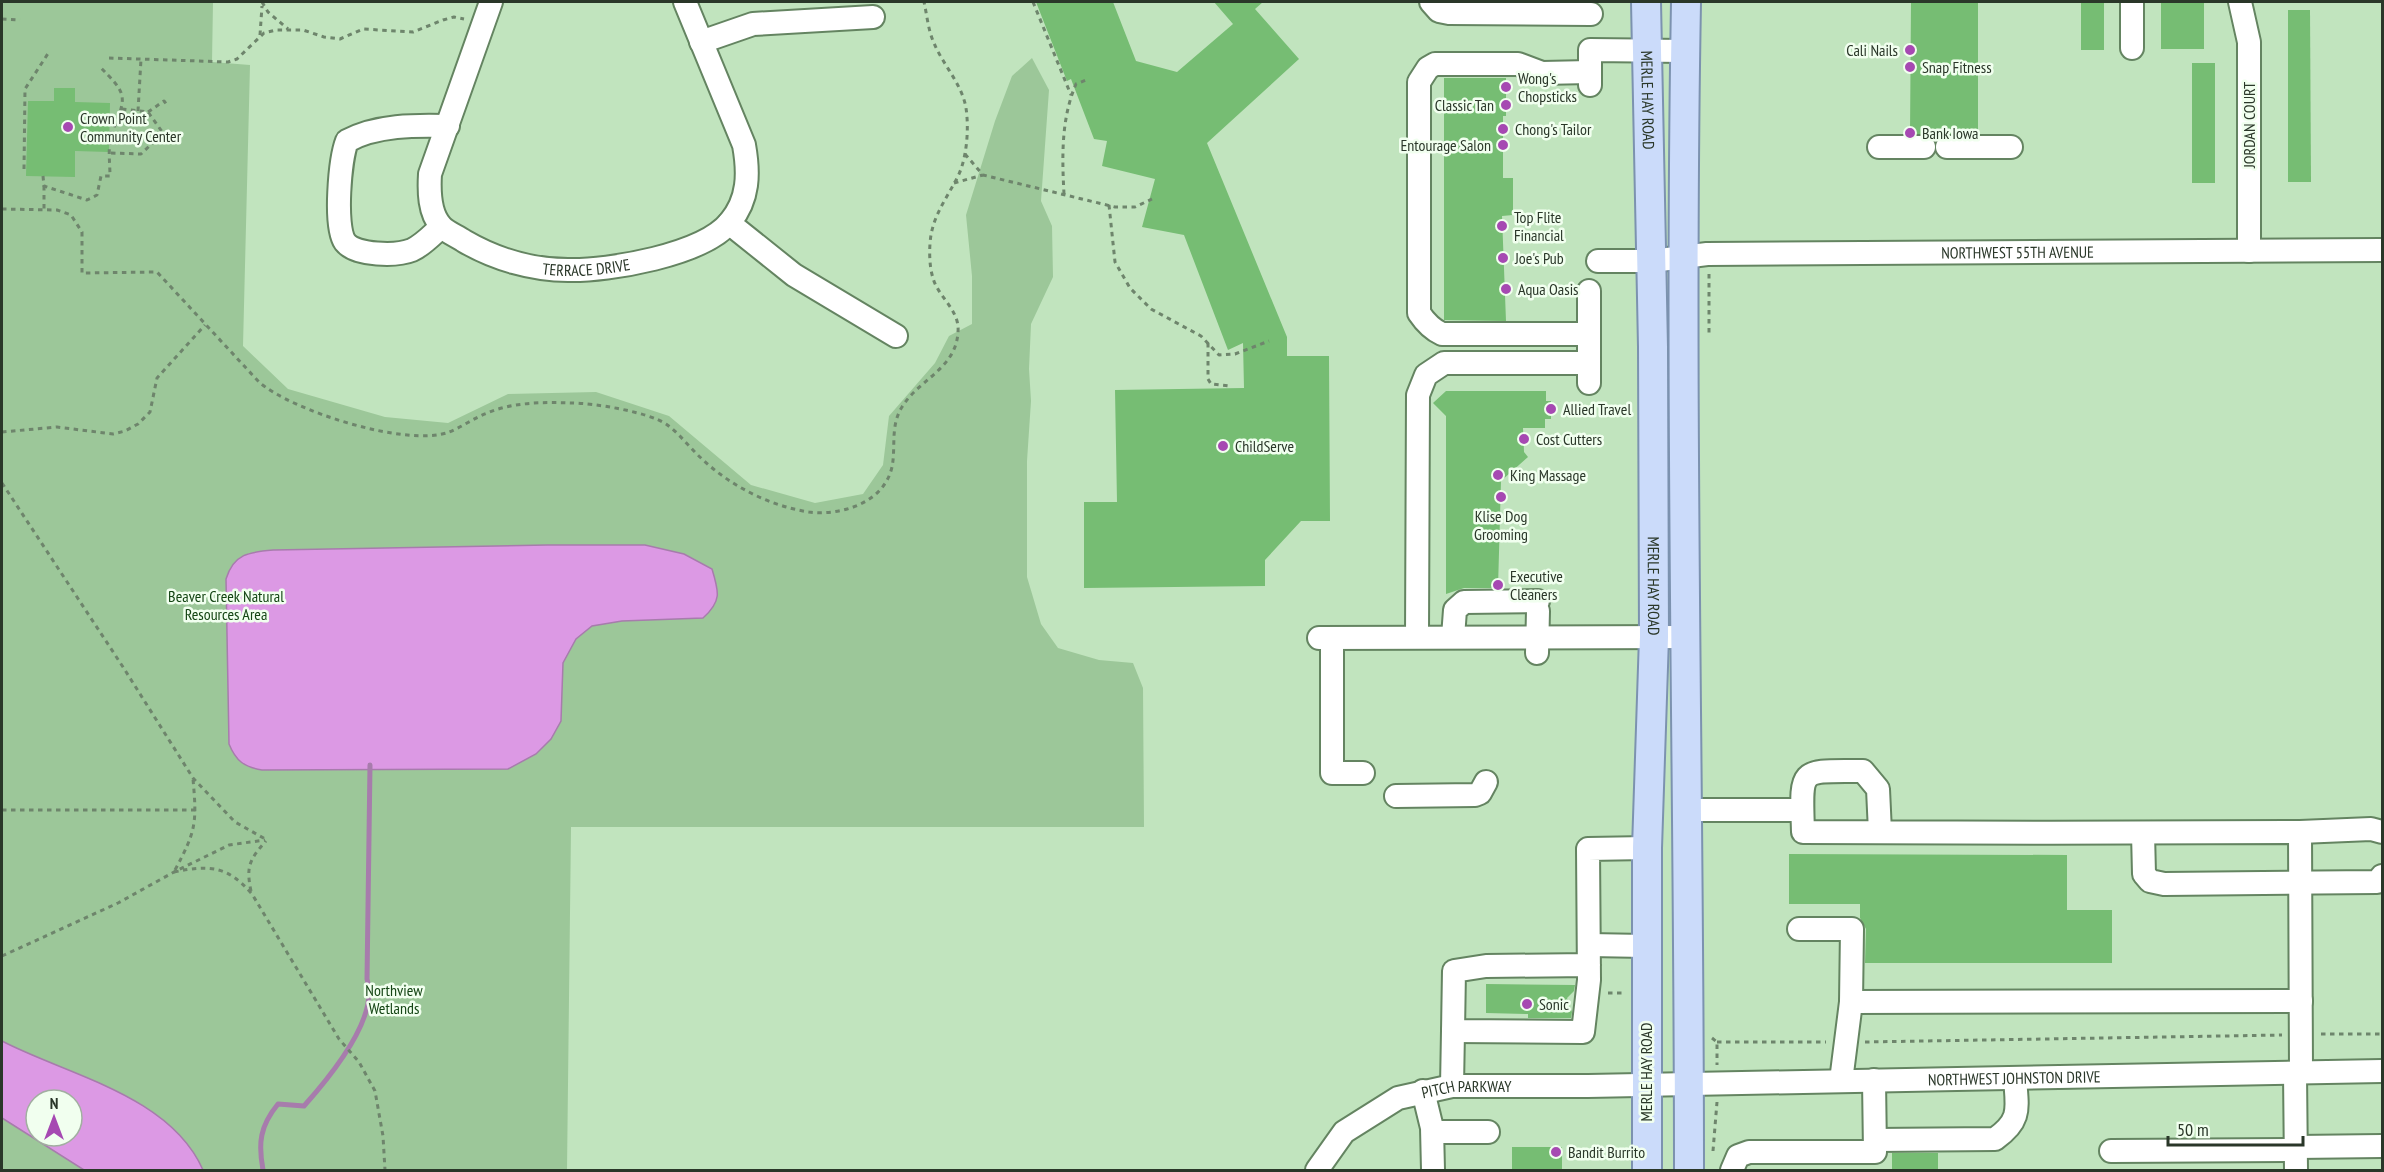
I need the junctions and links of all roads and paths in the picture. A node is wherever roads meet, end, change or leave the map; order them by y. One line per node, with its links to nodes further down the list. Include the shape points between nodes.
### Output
1 (491, 2): 15 (street)
2 (685, 2): 18 (street, TERRACE DRIVE)
3 (924, 2): 37 (path, via 932,40 966,109)
4 (1033, 2): 28 (path)
5 (1431, 2): 11 (street, via 1439,11 1449,13)
6 (1646, 2): 20 (main road, MERLE HAY ROAD)
7 (1686, 2): 21 (main road, MERLE HAY ROAD)
8 (2132, 2): 19 (street)
9 (2240, 2): 50 (street, JORDAN COURT, via 2249,42)
10 (262, 3): 16 (path); 17 (path)
11 (1591, 8): 26 (street)
12 (873, 17): 18 (street, via 753,24)
13 (2, 19): 14 (path)
14 (20, 20)
15 (484, 26): 16 (path, via 454,17 413,32 363,29 340,39); 33 (street)
16 (288, 29): 17 (path)
17 (260, 36): 24 (path, via 237,59 228,62)
18 (701, 42): 48 (street, TERRACE DRIVE, via 741,137 748,166 740,208)
19 (2132, 48)
20 (1647, 51): 21 (street); 26 (street); 54 (main road, MERLE HAY ROAD)
21 (1685, 51): 52 (main road, MERLE HAY ROAD)
22 (49, 52): 38 (path, via 25,89)
23 (109, 58): 24 (path)
24 (141, 58): 31 (path)
25 (99, 66): 30 (path, via 119,86)
26 (1590, 69): 57 (street, via 1534,80 1518,64 1435,64 1419,82 1419,313 1432,329 1442,334 1532,324)
27 (1086, 80): 28 (path, via 1076,84)
28 (1071, 96): 43 (path, via 1063,145)
29 (167, 105): 32 (path, via 164,101)
30 (123, 109): 31 (path); 36 (path, via 112,131)
31 (138, 111): 32 (path)
32 (148, 112): 36 (path, via 163,133 141,154)
33 (448, 126): 49 (street, via 430,182 433,212); 49 (street, via 416,125 359,134 347,141 341,159 340,230 356,250 401,253 413,249)
34 (1879, 147): 35 (street)
35 (2011, 147)
36 (111, 153): 42 (path, via 110,176 101,176 100,189 93,199)
37 (965, 154): 39 (path); 41 (path)
38 (24, 169)
39 (983, 175): 41 (path); 43 (path)
40 (43, 176): 42 (path)
41 (954, 183): 56 (path, via 936,217 931,259 933,278 959,328 956,346 942,369 902,407 895,422 892,468 881,488 865,503 838,512 809,512 746,491 704,461 664,422 600,405 512,406 491,411 449,432 428,436 360,426 315,414 269,391)
42 (44, 186): 47 (path)
43 (1064, 194): 45 (path)
44 (1152, 199): 45 (path, via 1135,207)
45 (1109, 205): 59 (path, via 1115,262 1126,283 1151,309)
46 (2, 209): 47 (path)
47 (44, 209): 56 (path, via 64,211 78,222 82,232 82,273 157,272)
48 (729, 224): 49 (street, TERRACE DRIVE, via 709,239 674,253 568,270 523,265 479,250); 58 (street, via 794,275)
49 (441, 227)
50 (2249, 250): 51 (street, NORTHWEST 55TH AVENUE); 52 (street, NORTHWEST 55TH AVENUE)
51 (2382, 250)
52 (1683, 256): 54 (street, NORTHWEST 55TH AVENUE); 67 (main road, MERLE HAY ROAD)
53 (1598, 261): 54 (street, NORTHWEST 55TH AVENUE)
54 (1652, 261): 66 (main road, MERLE HAY ROAD)
55 (1589, 291): 57 (street)
56 (205, 326): 62 (path, via 157,378 150,412 138,424 113,434 57,427)
57 (1589, 334): 64 (street, via 1589,373 1444,363 1426,375 1418,395)
58 (896, 336)
59 (1208, 341): 60 (path, via 1219,355 1227,356); 61 (path, via 1208,379 1211,384)
60 (1269, 341)
61 (1229, 386)
62 (2, 432)
63 (2, 483): 70 (path)
64 (1417, 637): 65 (street); 69 (street, via 1388,646 1326,638 1325,759 1332,773)
65 (1453, 637): 68 (street, via 1484,645); 68 (street, via 1455,610 1464,602 1538,606)
66 (1654, 637): 67 (street); 68 (street); 82 (main road, MERLE HAY ROAD)
67 (1684, 637): 75 (main road, MERLE HAY ROAD)
68 (1538, 645)
69 (1363, 773)
70 (193, 778): 74 (path); 81 (path, via 235,822)
71 (1486, 782): 72 (street, via 1475,795)
72 (1396, 796)
73 (2, 810): 74 (path)
74 (196, 810): 83 (path, via 194,831)
75 (1688, 810): 76 (street); 103 (main road, MERLE HAY ROAD)
76 (1802, 810): 77 (street, via 1803,832); 77 (street, via 1802,785 1807,775 1819,771 1863,771 1878,789)
77 (1880, 832): 80 (street)
78 (2300, 832): 79 (street); 80 (street); 85 (street)
79 (2382, 832)
80 (2143, 833): 85 (street, via 2144,874 2150,881)
81 (267, 840): 83 (path, via 229,845); 86 (path, via 254,854 247,871)
82 (1647, 848): 88 (main road, MERLE HAY ROAD); 89 (street, via 1588,849)
83 (174, 872): 86 (path, via 206,866 240,880); 90 (path, via 118,903)
84 (2382, 876): 85 (street, via 2377,882)
85 (2301, 882): 91 (street)
86 (252, 894): 113 (path, via 375,1091 384,1136)
87 (1799, 929): 92 (street, via 1852,929)
88 (1646, 946): 89 (street); 104 (main road, MERLE HAY ROAD)
89 (1589, 955): 93 (street, via 1454,971); 93 (street, via 1583,1032)
90 (2, 956)
91 (2301, 1001): 92 (street); 95 (street)
92 (1851, 1002): 97 (street)
93 (1454, 1031): 105 (street)
94 (2382, 1034): 95 (path)
95 (2301, 1035): 97 (path); 99 (street)
96 (1717, 1042): 97 (path)
97 (1846, 1042): 102 (street)
98 (2382, 1071): 99 (street, NORTHWEST JOHNSTON DRIVE)
99 (2298, 1073): 100 (street, NORTHWEST JOHNSTON DRIVE); 112 (street)
100 (2015, 1078): 101 (street, NORTHWEST JOHNSTON DRIVE); 109 (street, via 2017,1111 2010,1128 1995,1139)
101 (1874, 1080): 102 (street, NORTHWEST JOHNSTON DRIVE); 109 (street)
102 (1841, 1081): 103 (street, NORTHWEST JOHNSTON DRIVE)
103 (1689, 1083): 104 (street, NORTHWEST JOHNSTON DRIVE); 117 (main road, MERLE HAY ROAD)
104 (1646, 1084): 105 (street, PITCH PARKWAY); 116 (main road, MERLE HAY ROAD)
105 (1452, 1086): 106 (street, PITCH PARKWAY)
106 (1424, 1091): 107 (street); 114 (street, PITCH PARKWAY, via 1398,1098 1344,1132)
107 (1433, 1132): 108 (street); 115 (street)
108 (1488, 1132)
109 (1875, 1140): 118 (street, via 1875,1152 1749,1152 1738,1156)
110 (2382, 1146): 112 (street)
111 (2111, 1151): 112 (street)
112 (2296, 1156)
113 (385, 1170)
114 (1317, 1170)
115 (1433, 1170)
116 (1647, 1170)
117 (1689, 1170)
118 (1732, 1170)

